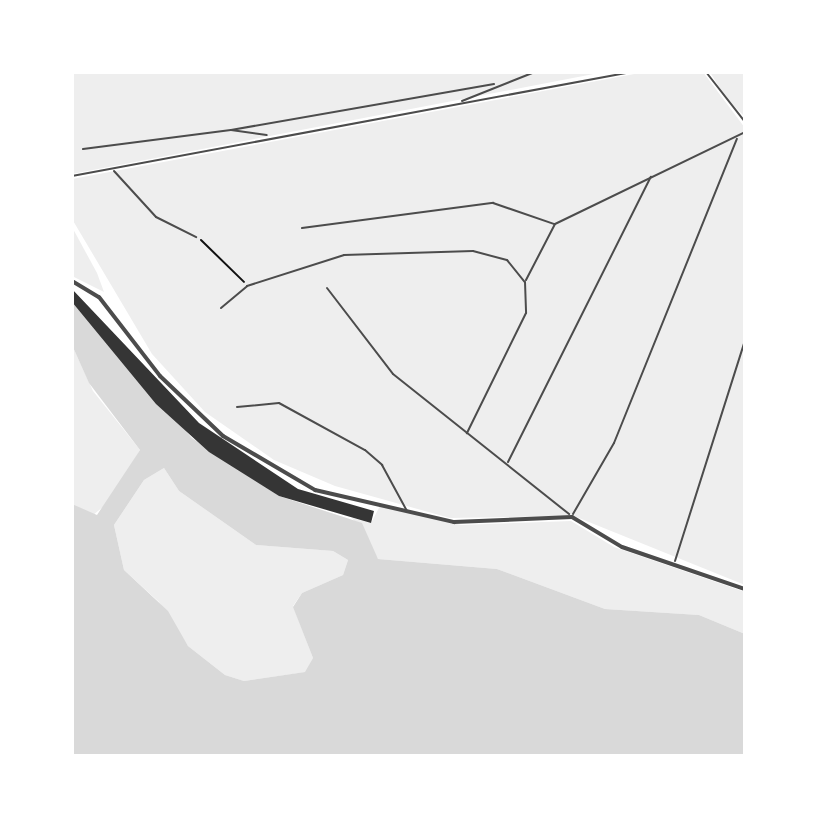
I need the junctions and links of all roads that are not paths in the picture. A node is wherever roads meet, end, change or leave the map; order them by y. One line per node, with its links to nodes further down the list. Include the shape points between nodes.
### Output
1 (535, 72): 4 (lane)
2 (631, 72): 5 (lane)
3 (706, 72): 6 (lane)
4 (494, 84): 5 (lane); 7 (lane)
5 (460, 102): 9 (lane)
6 (745, 122)
7 (231, 130): 9 (lane); 11 (lane)
8 (745, 132): 10 (lane)
9 (268, 135): 12 (lane)
10 (737, 139): 14 (lane); 27 (lane, via 614,443)
11 (83, 149)
12 (112, 169): 13 (lane); 17 (lane, via 156,217)
13 (72, 176)
14 (651, 177): 15 (lane); 25 (lane)
15 (555, 224): 16 (lane, via 493,203); 19 (lane)
16 (302, 228)
17 (196, 237)
18 (72, 281): 26 (street, via 106,304 184,401 247,453 315,490)
19 (525, 282): 21 (lane, via 507,260 486,252 356,253 247,286); 24 (lane, via 523,324)
20 (327, 288): 24 (lane, via 393,374)
21 (221, 308)
22 (745, 340): 28 (lane)
23 (237, 407): 26 (lane, via 279,403 365,450 382,465)
24 (466, 434): 25 (lane)
25 (508, 463): 27 (lane)
26 (408, 512): 27 (street, via 471,523)
27 (572, 517): 28 (street, via 622,547)
28 (675, 561): 29 (street)
29 (745, 589)

